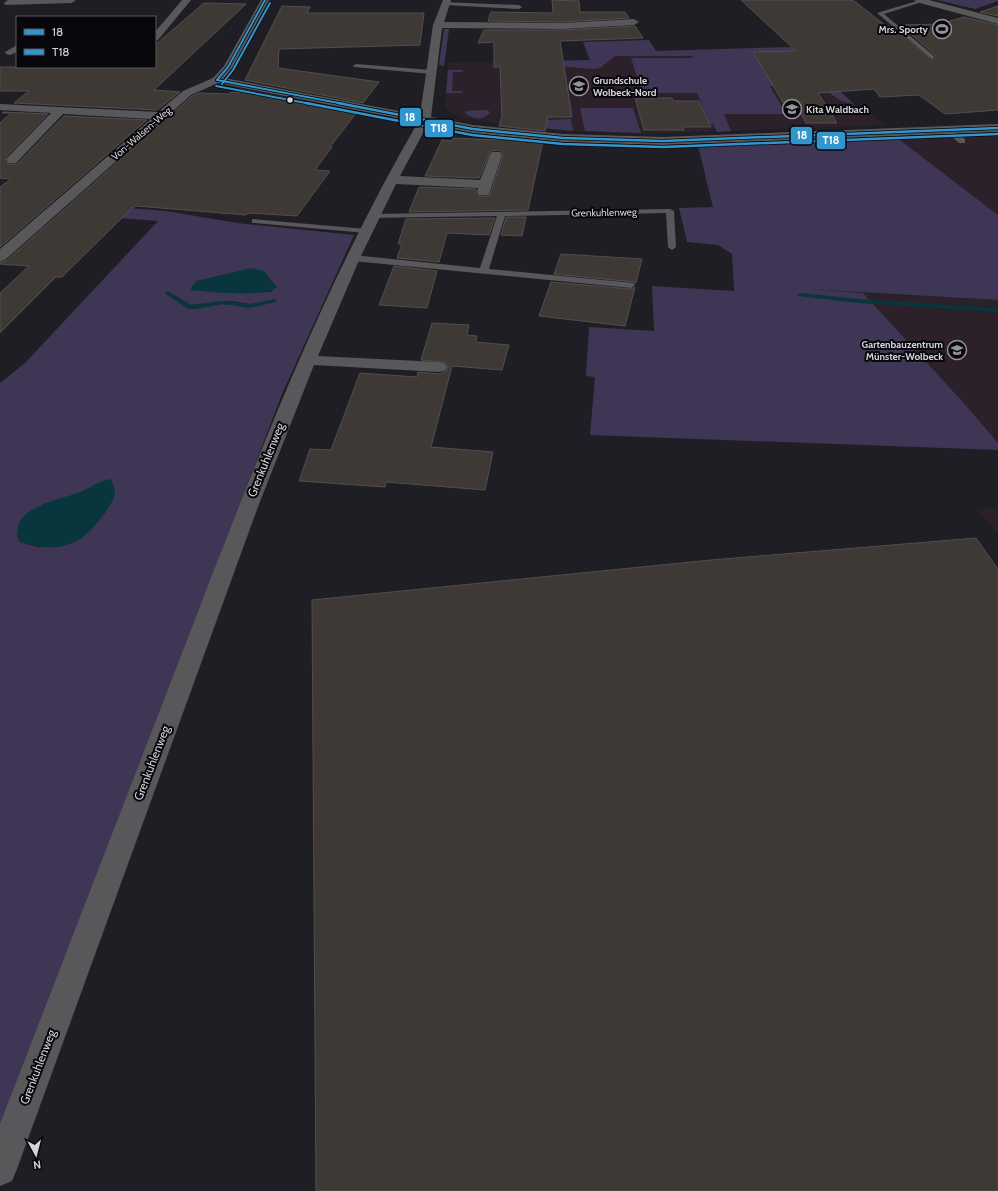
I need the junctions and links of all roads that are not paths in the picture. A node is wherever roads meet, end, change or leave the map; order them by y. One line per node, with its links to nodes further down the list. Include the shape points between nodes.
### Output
1 (72, 0): 6 (street); 8 (street)
2 (187, 0): 12 (street)
3 (264, 0): 16 (street, Von-Walsen-Weg, via 228,66)
4 (920, 0): 9 (street); 13 (lane, via 880,13)
5 (446, 2): 7 (lane); 11 (street, Grenkuhlenweg)
6 (8, 3)
7 (519, 7)
8 (63, 8)
9 (998, 21)
10 (634, 22): 11 (street, via 562,26)
11 (438, 25): 15 (street, Grenkuhlenweg)
12 (156, 37)
13 (932, 57)
14 (356, 66): 15 (lane)
15 (431, 72): 20 (street, Grenkuhlenweg)
16 (217, 80): 19 (street, Von-Walsen-Weg, via 187,93); 20 (street)
17 (0, 107): 18 (street)
18 (60, 110): 19 (street); 25 (street)
19 (161, 116): 32 (street, Von-Walsen-Weg)
20 (426, 119): 22 (street, via 512,134 663,142); 26 (street, Grenkuhlenweg)
21 (998, 128): 22 (street)
22 (948, 130): 23 (lane)
23 (962, 141)
24 (496, 155): 26 (street, via 484,188)
25 (12, 160)
26 (392, 180): 28 (street, Grenkuhlenweg)
27 (502, 214): 28 (lane, Grenkuhlenweg); 31 (lane, Grenkuhlenweg, via 670,211); 34 (lane)
28 (372, 216): 30 (street, Grenkuhlenweg)
29 (256, 221): 30 (lane)
30 (366, 231): 33 (street, Grenkuhlenweg)
31 (672, 247)
32 (2, 254)
33 (353, 258): 34 (lane); 36 (street, Grenkuhlenweg)
34 (484, 270): 35 (lane)
35 (631, 285)
36 (308, 360): 37 (street); 38 (street, Grenkuhlenweg, via 249,504)
37 (439, 367)
38 (0, 1169)

